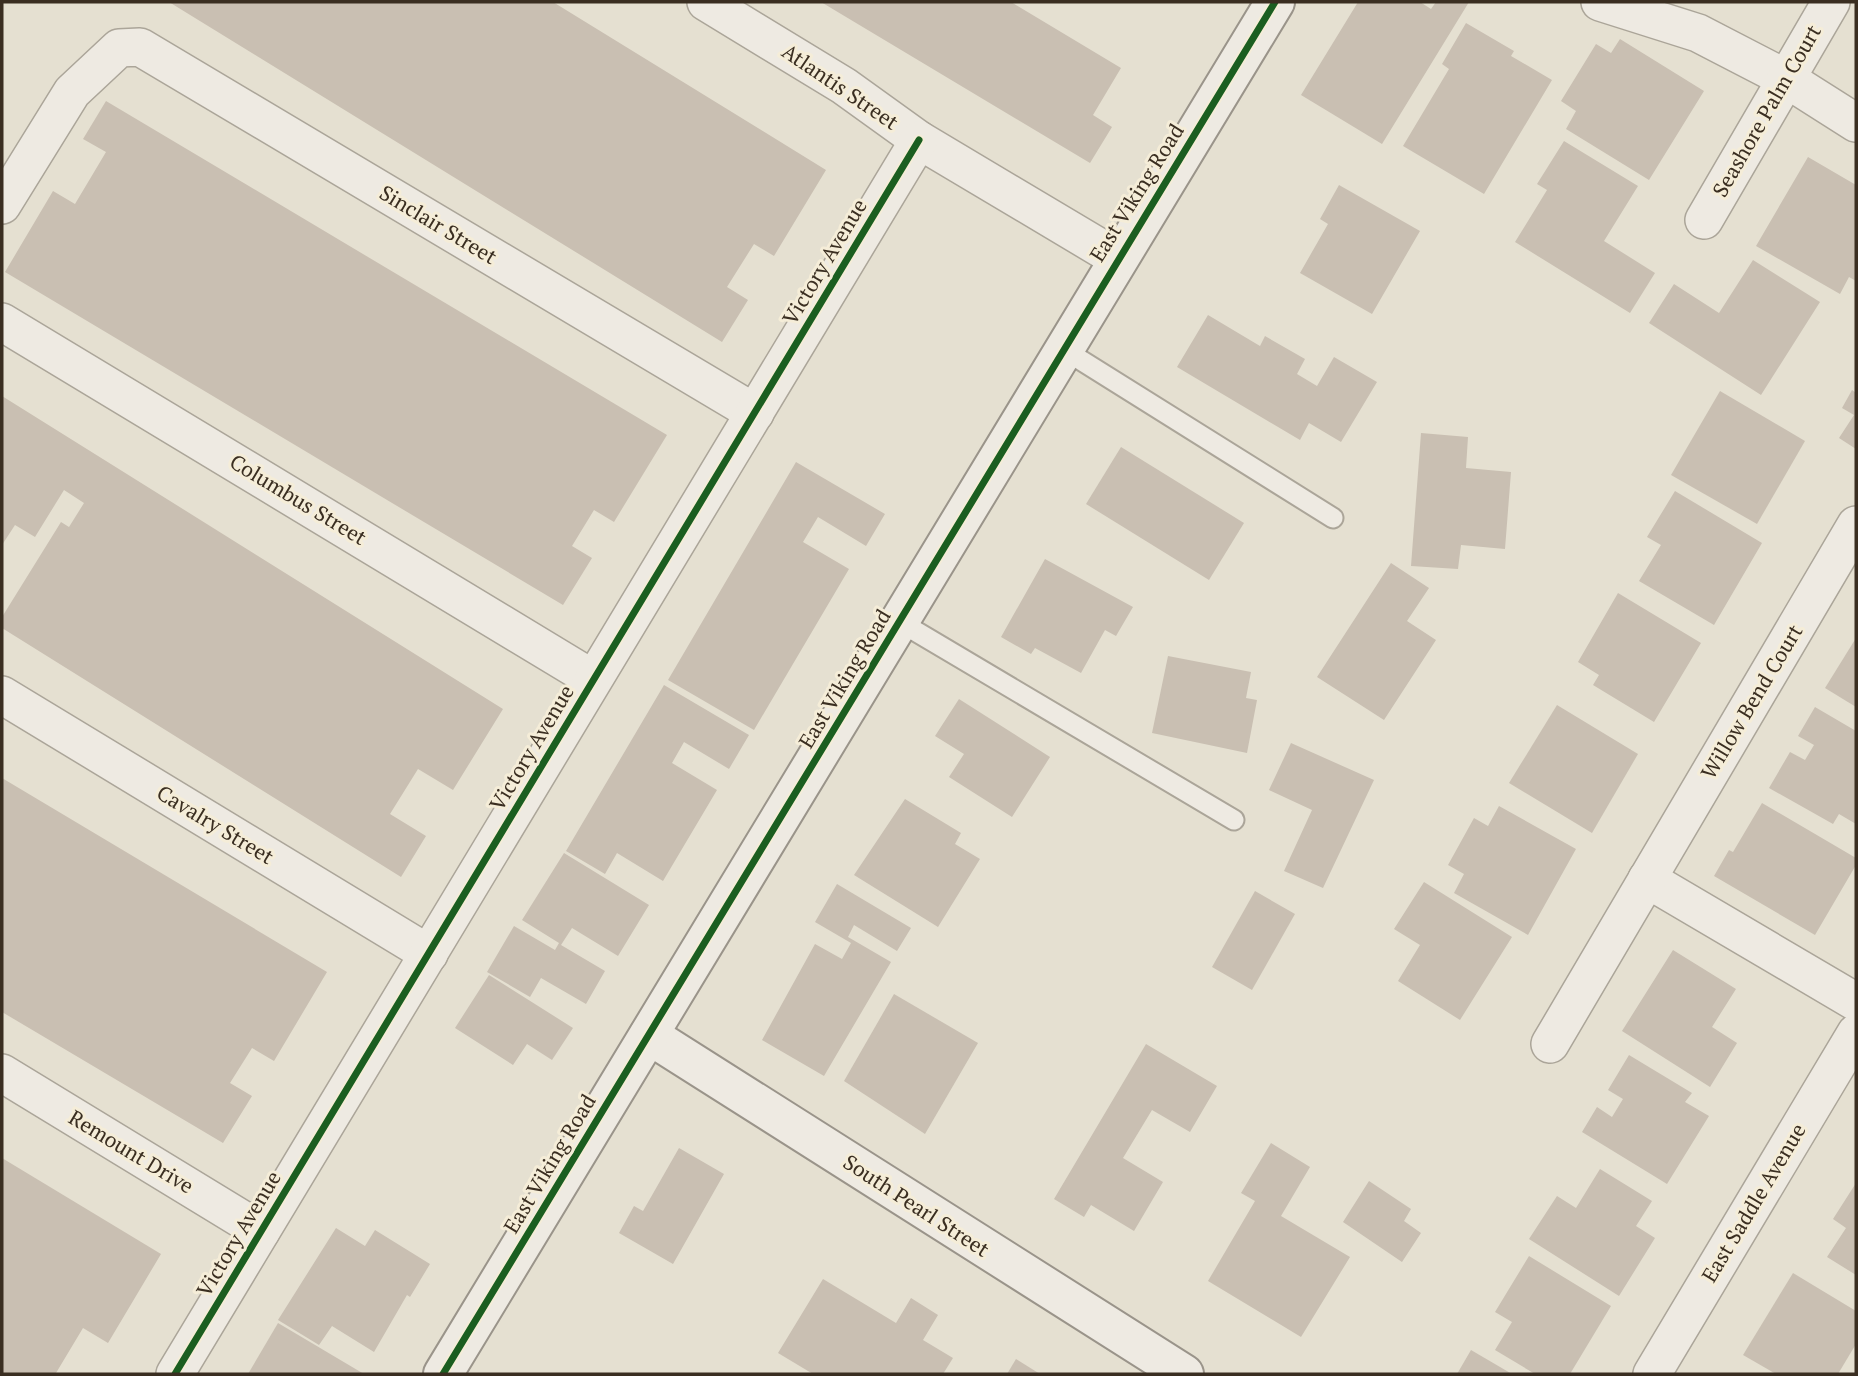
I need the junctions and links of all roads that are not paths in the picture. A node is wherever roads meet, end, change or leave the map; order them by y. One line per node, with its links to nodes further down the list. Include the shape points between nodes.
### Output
1 (706, 2): 7 (street, Atlantis Street, via 844,86)
2 (1275, 2): 10 (street, East Viking Road)
3 (1600, 2): 5 (street, via 1698,33)
4 (1831, 2): 5 (street, Seashore Palm Court)
5 (1785, 78): 6 (street); 9 (street, Seashore Palm Court)
6 (1856, 124)
7 (919, 140): 10 (street, Atlantis Street); 13 (street, Victory Avenue)
8 (2, 205): 13 (street, Sinclair Street, via 72,92 119,48 139,47)
9 (1704, 220)
10 (1117, 258): 12 (street, East Viking Road)
11 (2, 322): 17 (street, Columbus Street)
12 (1063, 349): 14 (lane); 16 (street, East Viking Road)
13 (755, 413): 17 (street, Victory Avenue)
14 (1333, 518)
15 (1856, 526): 20 (street, Willow Bend Court)
16 (900, 622): 19 (lane); 24 (street, East Viking Road)
17 (593, 679): 21 (street, Victory Avenue)
18 (2, 695): 21 (street, Cavalry Street)
19 (1234, 820)
20 (1647, 879): 22 (street); 25 (street, Willow Bend Court)
21 (429, 954): 27 (street, Victory Avenue)
22 (1856, 1002)
23 (1856, 1033): 31 (street, East Saddle Avenue)
24 (649, 1035): 29 (street, East Viking Road); 30 (street, South Pearl Street)
25 (1550, 1044)
26 (2, 1073): 27 (street, Remount Drive)
27 (261, 1231): 28 (street, Victory Avenue)
28 (175, 1374)
29 (443, 1374)
30 (1184, 1374)
31 (1652, 1374)

